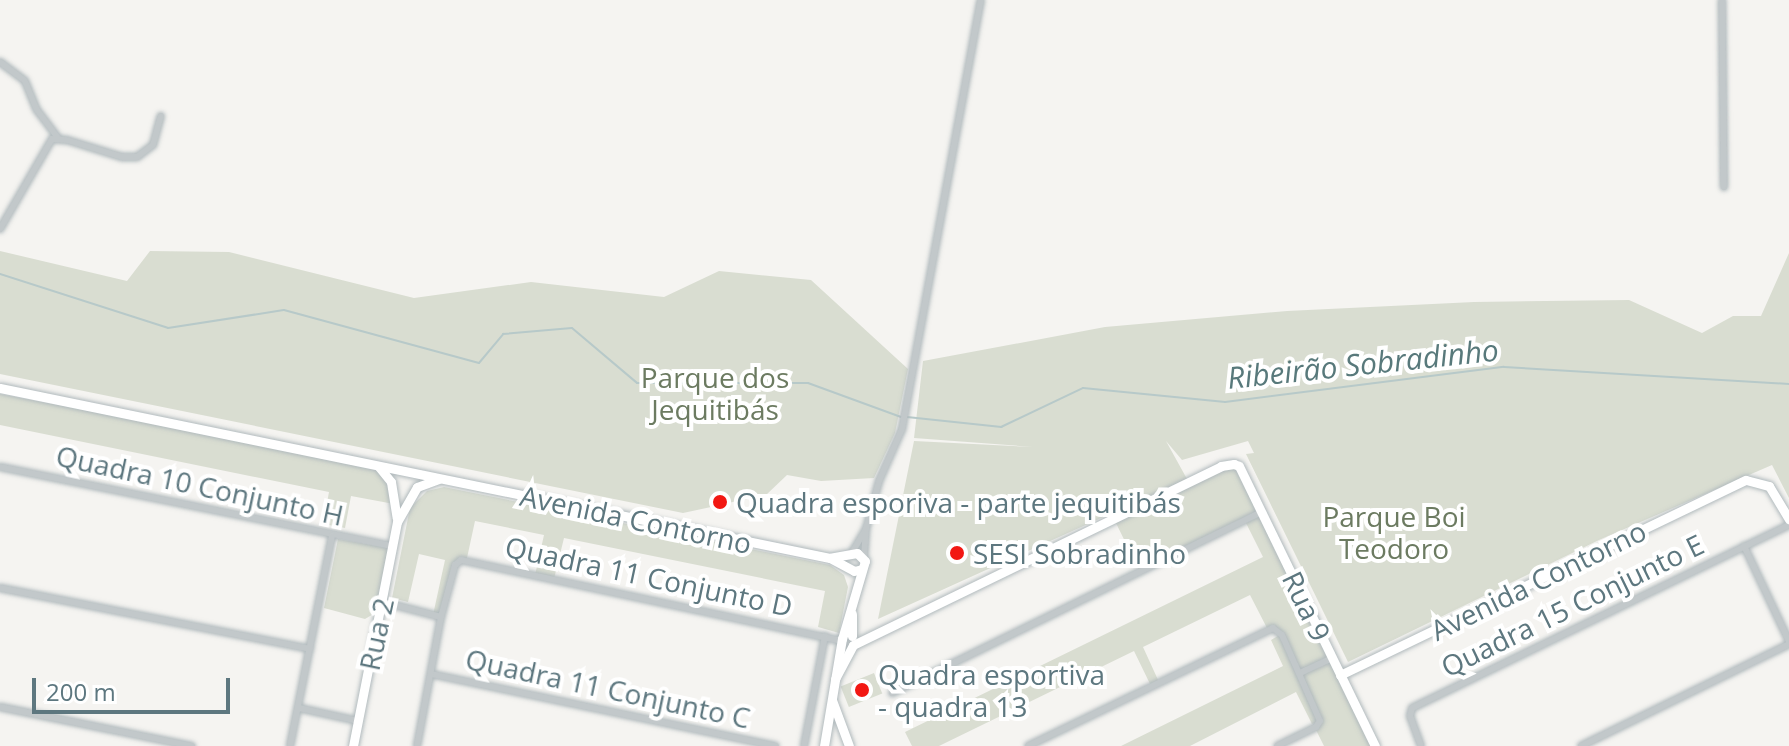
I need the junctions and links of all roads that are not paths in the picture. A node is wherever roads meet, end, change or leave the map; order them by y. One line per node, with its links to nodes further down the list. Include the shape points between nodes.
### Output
1 (981, 0): 19 (street, via 902,429 879,481)
2 (1722, 0): 6 (street)
3 (0, 62): 5 (street, via 25,81 37,110)
4 (161, 116): 5 (street, via 153,145 137,157)
5 (58, 138): 7 (street, via 48,143)
6 (1724, 187)
7 (0, 229)
8 (0, 388): 9 (street)
9 (375, 464): 11 (street, Avenida Contorno); 13 (street)
10 (0, 467): 20 (street, Quadra 10 Conjunto H)
11 (408, 472): 12 (street, Avenida Contorno); 13 (street, via 397,473); 14 (street, via 416,480)
12 (442, 479): 14 (street); 24 (street, Avenida Contorno)
13 (391, 482): 15 (street)
14 (414, 491): 15 (street); 17 (street, Rua 2)
15 (395, 493): 17 (street, Rua 2)
16 (1261, 512): 32 (street, Rua 9, via 1239,466 1221,466 878,635); 35 (street, Rua 9); 39 (street)
17 (397, 522): 21 (street, Rua 2)
18 (1789, 522): 22 (street, Quadra 15 Conjunto E); 38 (street, Avenida Contorno, via 1777,494 1759,481 1746,480)
19 (866, 529): 23 (street); 25 (street)
20 (332, 535): 21 (street, Quadra 10 Conjunto H); 34 (street)
21 (392, 546): 29 (street, Rua 2)
22 (1744, 546): 33 (street); 57 (street, Quadra 15 Conjunto E, via 1412,708)
23 (851, 554): 24 (street, Avenida Contorno); 25 (street); 26 (street, via 846,562)
24 (830, 558): 26 (street, Avenida Contorno)
25 (863, 560): 26 (street); 27 (street)
26 (850, 569): 27 (street)
27 (855, 587): 32 (street)
28 (0, 588): 34 (street)
29 (383, 602): 30 (street); 43 (street, Rua 2)
30 (441, 617): 31 (street, Quadra 11 Conjunto D, via 455,565 463,560); 37 (street)
31 (825, 636): 32 (street, Quadra 11 Conjunto D); 51 (street)
32 (848, 641): 40 (street)
33 (1789, 643): 58 (street)
34 (310, 649): 42 (street)
35 (1332, 658): 36 (street); 38 (street, Rua 9)
36 (1300, 673): 54 (street, via 1279,630 1269,629); 55 (street, via 1320,721)
37 (431, 674): 49 (street); 50 (street, Quadra 11 Conjunto C)
38 (1340, 675): 56 (street, Rua 9)
39 (892, 693)
40 (831, 697): 44 (street); 45 (street)
41 (0, 707): 46 (street)
42 (299, 708): 43 (street); 47 (street)
43 (358, 721): 48 (street, Rua 2)
44 (842, 730): 45 (street); 53 (street)
45 (825, 733): 52 (street)
46 (192, 746)
47 (290, 746)
48 (353, 746)
49 (417, 746)
50 (776, 746)
51 (804, 746)
52 (824, 746)
53 (849, 746)
54 (1028, 746)
55 (1277, 746)
56 (1375, 746)
57 (1421, 746)
58 (1581, 746)

